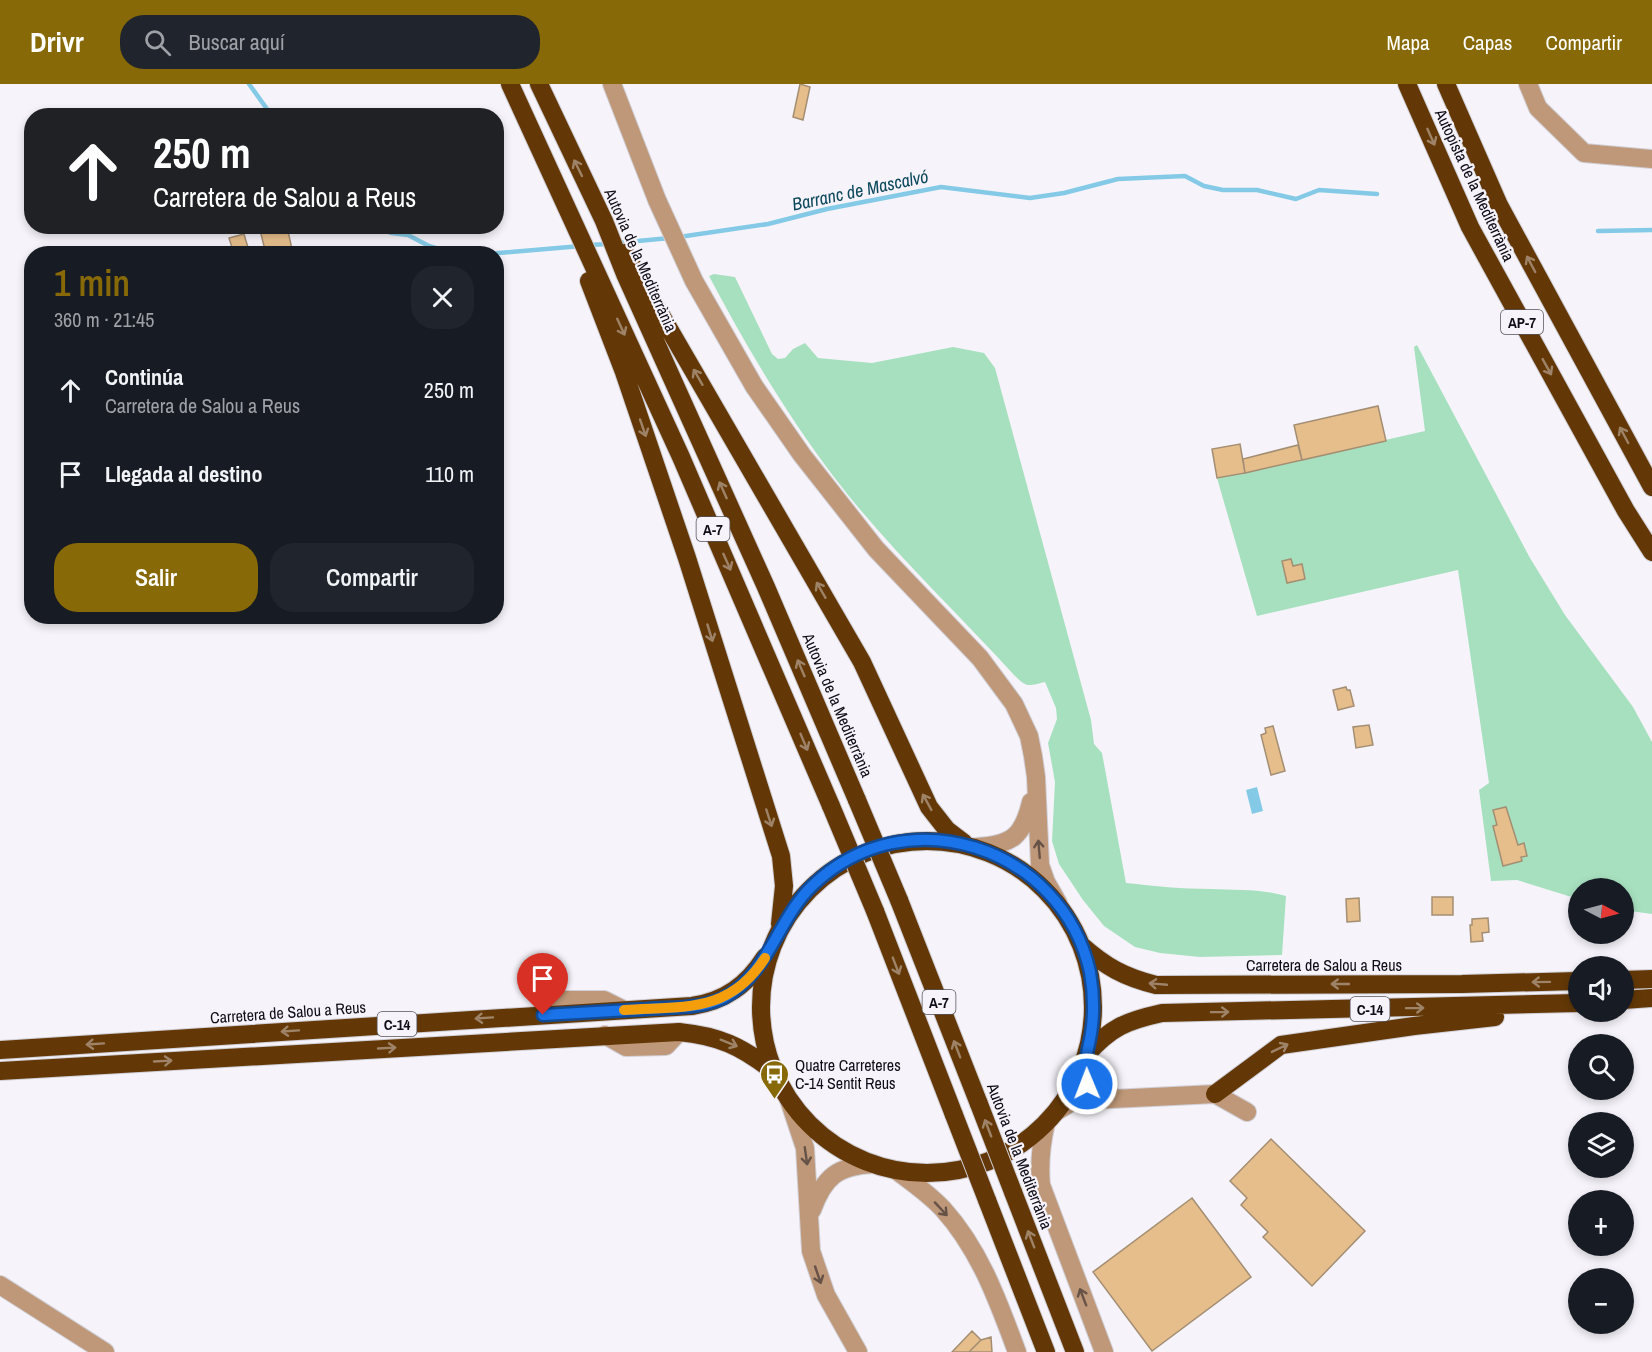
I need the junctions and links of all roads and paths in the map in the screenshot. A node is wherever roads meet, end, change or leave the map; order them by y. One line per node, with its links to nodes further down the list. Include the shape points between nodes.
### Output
1 (510, 84): 8 (highway)
2 (539, 84): 9 (highway, Autovia de la Mediterrània / A-7, one-way to 2)
3 (612, 84): 12 (street, via 657,200 694,281 754,386 876,549 980,658 1014,704 1029,736)
4 (1407, 84): 11 (highway, Autopista de la Mediterrània / AP-7, one-way to 11, via 1470,227)
5 (1446, 84): 10 (highway, Autopista de la Mediterrània / AP-7, one-way to 5, via 1499,205)
6 (1528, 84): 7 (street, via 1538,108 1584,153)
7 (1652, 159)
8 (585, 256): 15 (highway, one-way to 15, via 594,298 624,372 687,558 781,856 784,886); 41 (highway, A-7, one-way to 41, bridge, via 686,467 831,806)
9 (632, 274): 13 (highway, one-way to 9, via 947,830 929,807 862,662); 42 (highway, Autovia de la Mediterrània / A-7, one-way to 9, bridge, via 899,900)
10 (1652, 487)
11 (1652, 552)
12 (1036, 777): 13 (street, via 1022,830 1006,842); 14 (street, one-way to 12, via 1040,865)
13 (971, 846): 14 (highway, C-14, via 1022,869); 15 (highway, C-14, via 911,840 858,855 812,886)
14 (1058, 903): 16 (highway, C-14)
15 (779, 930): 17 (highway, C-14)
16 (1081, 945): 20 (highway, Carretera de Salou a Reus / C-14, one-way to 16, via 1156,985 1116,971); 26 (highway, C-14, via 1093,999)
17 (771, 948): 25 (highway, Carretera de Salou a Reus / C-14, one-way to 25, via 741,986 720,999 692,1006); 28 (highway, C-14, via 760,1010)
18 (1652, 979): 19 (highway)
19 (1634, 980)
20 (1568, 981)
21 (1652, 998): 22 (highway)
22 (1634, 999)
23 (1568, 1004): 24 (highway, C-14)
24 (1546, 1005): 26 (highway, C-14, one-way to 24, via 1115,1027 1162,1013); 29 (highway, one-way to 24, via 1281,1045 1502,1017)
25 (0, 1050)
26 (1085, 1058): 31 (street, via 1087,1084); 33 (highway, C-14, via 1072,1087)
27 (0, 1071): 28 (highway, C-14, one-way to 28, via 679,1032 732,1043)
28 (773, 1071): 30 (highway, C-14)
29 (1215, 1094): 31 (street); 32 (street)
30 (789, 1100): 34 (highway, C-14, via 826,1139); 36 (street, one-way to 36, via 805,1148)
31 (1123, 1100): 33 (street, via 1072,1102)
32 (1247, 1112)
33 (1051, 1117): 35 (highway, C-14, via 1009,1151 977,1165 943,1173); 43 (street, one-way to 33, via 1041,1185 1040,1158)
34 (873, 1164): 35 (highway, C-14); 36 (street, via 849,1167 827,1181 819,1191)
35 (897, 1171): 40 (street, one-way to 40, via 942,1209 969,1244 988,1279)
36 (810, 1218): 39 (street, one-way to 39, via 811,1251 826,1295)
37 (0, 1285): 38 (street)
38 (105, 1352)
39 (858, 1352)
40 (1017, 1352)
41 (1046, 1352)
42 (1075, 1352)
43 (1104, 1352)

